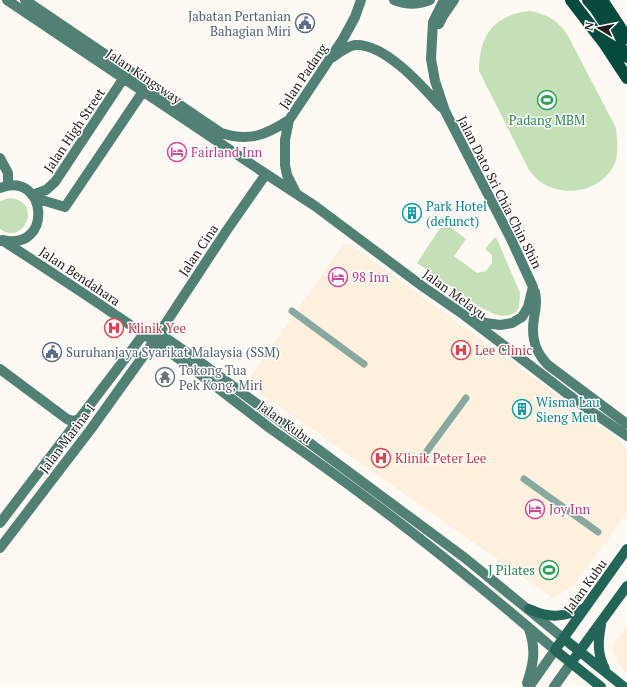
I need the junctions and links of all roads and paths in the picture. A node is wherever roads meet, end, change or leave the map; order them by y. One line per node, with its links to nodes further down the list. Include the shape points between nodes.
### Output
1 (7, 0): 15 (street, Jalan Kingsway)
2 (25, 0): 15 (street, Jalan Kingsway)
3 (361, 0): 14 (street, Jalan Padang, via 355,17)
4 (394, 0): 5 (street, via 405,4 418,4)
5 (430, 0)
6 (444, 0): 12 (street, Jalan Dato Sri Chia Chin Shin, via 433,22)
7 (454, 0): 12 (street, via 442,16)
8 (571, 0): 16 (highway, via 604,42)
9 (588, 0): 13 (highway)
10 (602, 0): 11 (highway)
11 (627, 38)
12 (430, 48): 18 (street, Jalan Dato Sri Chia Chin Shin, via 435,81)
13 (627, 57)
14 (330, 59): 18 (street, Jalan Dato Sri Chia Chin Shin, via 354,45 372,49 403,67); 19 (street, Jalan Padang)
15 (127, 74): 17 (street, Jalan Kingsway); 24 (street, Jalan High Street, via 55,182)
16 (627, 78)
17 (146, 87): 19 (street, Jalan Kingsway, via 230,136 259,136); 21 (street, Jalan Kingsway); 24 (street, via 64,207)
18 (445, 111): 26 (street, Jalan Dato Sri Chia Chin Shin)
19 (289, 120): 23 (street, Jalan Padang, via 285,140 285,165 287,175)
20 (0, 158): 22 (street, via 8,173)
21 (266, 174): 23 (street, Jalan Melayu); 30 (street, Jalan Cina)
22 (4, 187): 24 (street, via 21,187)
23 (297, 193): 28 (street, Jalan Melayu)
24 (33, 197): 25 (street, via 39,215 35,228 19,241)
25 (1, 240): 29 (street, Jalan Bendahara)
26 (533, 286): 28 (street, Jalan Dato Sri Chia Chin Shin, via 528,307 522,317 512,323 486,323); 35 (street, via 536,297 533,327 535,346 540,357)
27 (292, 311): 31 (street)
28 (464, 315): 36 (street, Jalan Melayu)
29 (143, 335): 30 (street); 34 (street, Jalan Marina 1)
30 (156, 337): 41 (street, Jalan Marina 1); 45 (street, Jalan Kubu, via 388,499); 47 (street, Jalan Kubu, via 381,508)
31 (364, 364)
32 (0, 369): 34 (street, via 67,419)
33 (466, 398): 37 (street)
34 (80, 419): 39 (street, Jalan Marina 1)
35 (627, 424)
36 (627, 436)
37 (426, 451)
38 (524, 479): 40 (street)
39 (0, 523)
40 (598, 532)
41 (0, 548)
42 (627, 550): 44 (main road, Jalan Kubu)
43 (627, 586): 46 (main road)
44 (585, 608): 45 (main road, via 554,616 542,615); 48 (main road, Jalan Kubu)
45 (529, 609): 48 (street, Jalan Kubu)
46 (603, 619): 50 (main road); 52 (main road, via 598,650)
47 (528, 626): 49 (street, Jalan Kubu); 53 (street, via 534,652)
48 (563, 638): 49 (main road, Jalan Kubu); 50 (main road, Jalan Kubu)
49 (555, 650): 51 (main road, Jalan Kubu); 53 (street)
50 (580, 651): 51 (main road); 52 (main road, Jalan Kubu)
51 (571, 663): 54 (street); 55 (main road, Jalan Kubu)
52 (606, 672): 56 (main road, Jalan Kubu)
53 (527, 687)
54 (554, 687)
55 (601, 687)
56 (624, 687)

